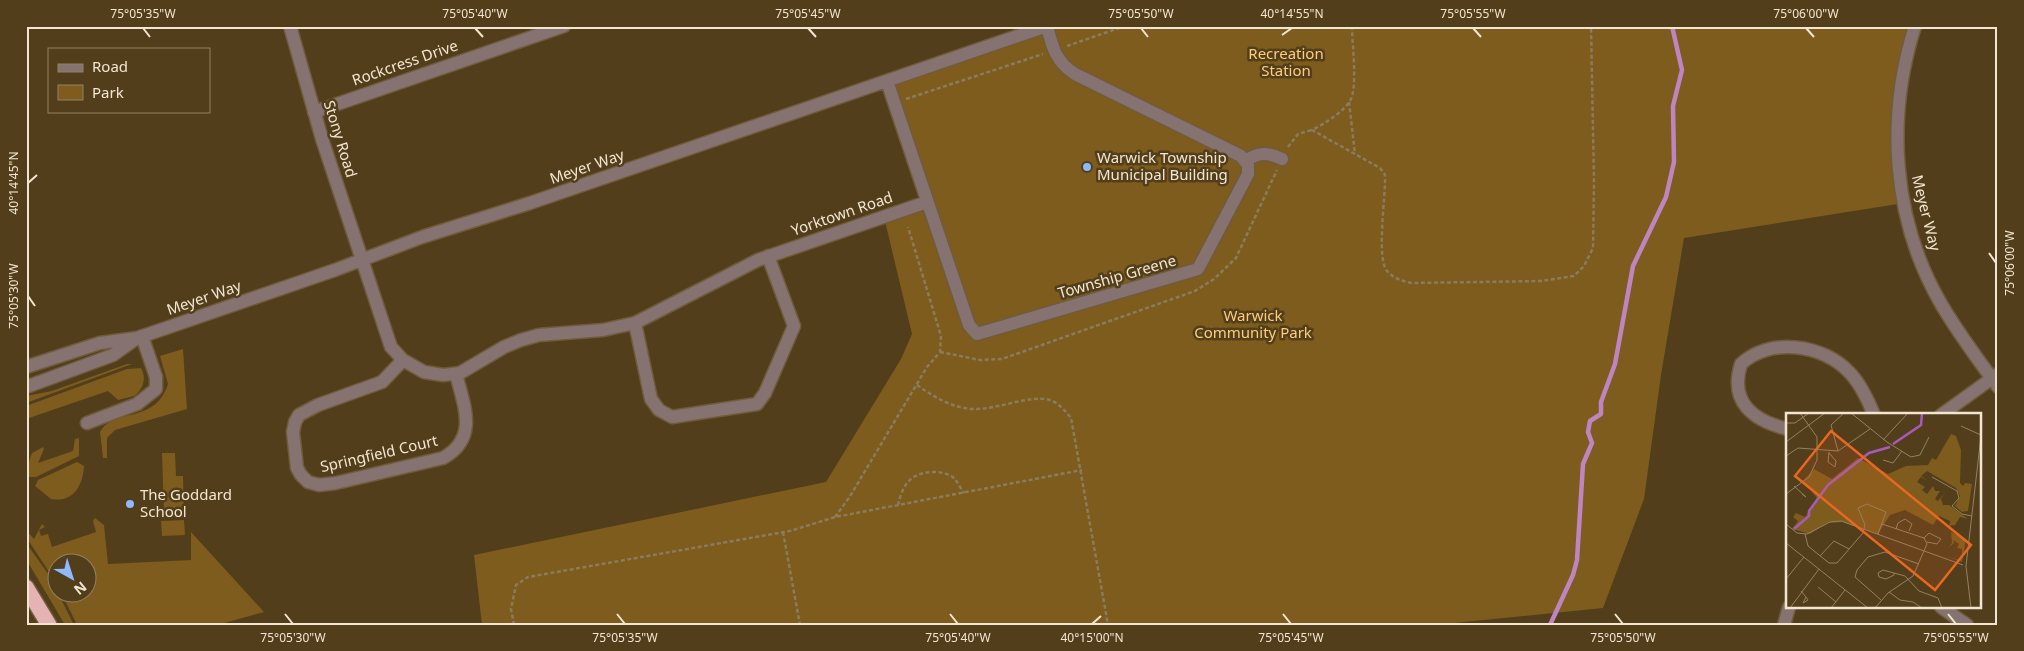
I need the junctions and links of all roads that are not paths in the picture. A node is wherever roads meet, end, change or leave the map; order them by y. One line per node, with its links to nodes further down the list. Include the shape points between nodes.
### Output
1 (290, 26): 6 (street, Stony Road)
2 (564, 26): 6 (street, Rockcress Drive)
3 (1047, 26): 5 (street, Meyer Way); 8 (street, via 1053,51 1062,66 1241,156)
4 (1915, 26): 17 (street, Meyer Way, via 1899,96 1897,151 1904,203 1916,250 1929,281 1951,320)
5 (887, 81): 9 (street, Township Greene); 11 (street, Meyer Way)
6 (314, 112): 11 (street, Stony Road)
7 (1282, 159): 8 (street, via 1270,154 1256,154)
8 (1245, 161): 9 (street, Township Greene, via 1248,174 1198,269 977,334 969,325)
9 (927, 202): 10 (street, Yorktown Road)
10 (763, 258): 12 (street, Yorktown Road); 12 (street, via 794,326 766,393 757,404 672,417 659,410 651,399)
11 (361, 260): 13 (street, Meyer Way); 14 (street, via 391,347)
12 (635, 323): 16 (street, Yorktown Road, via 538,335 521,340)
13 (139, 337): 15 (street, Meyer Way, via 100,343); 18 (street, Meyer Way, via 113,355); 21 (street, via 156,377 156,389 137,404)
14 (403, 360): 16 (street, via 418,370 433,374); 16 (street, Springfield Court, via 382,382 299,415 293,432 297,468 308,482 319,485 336,483 453,453 466,431 466,412)
15 (26, 367)
16 (456, 374)
17 (1996, 380): 20 (street)
18 (26, 386)
19 (1873, 413): 22 (street, via 1850,373 1833,360 1801,348 1759,351 1741,364 1736,388 1754,414 1767,423)
20 (1944, 413)
21 (87, 423)
22 (1786, 428)
23 (26, 587): 26 (highway)
24 (1789, 608): 27 (street)
25 (1943, 608): 28 (street)
26 (49, 625)
27 (1784, 625)
28 (1967, 625)

